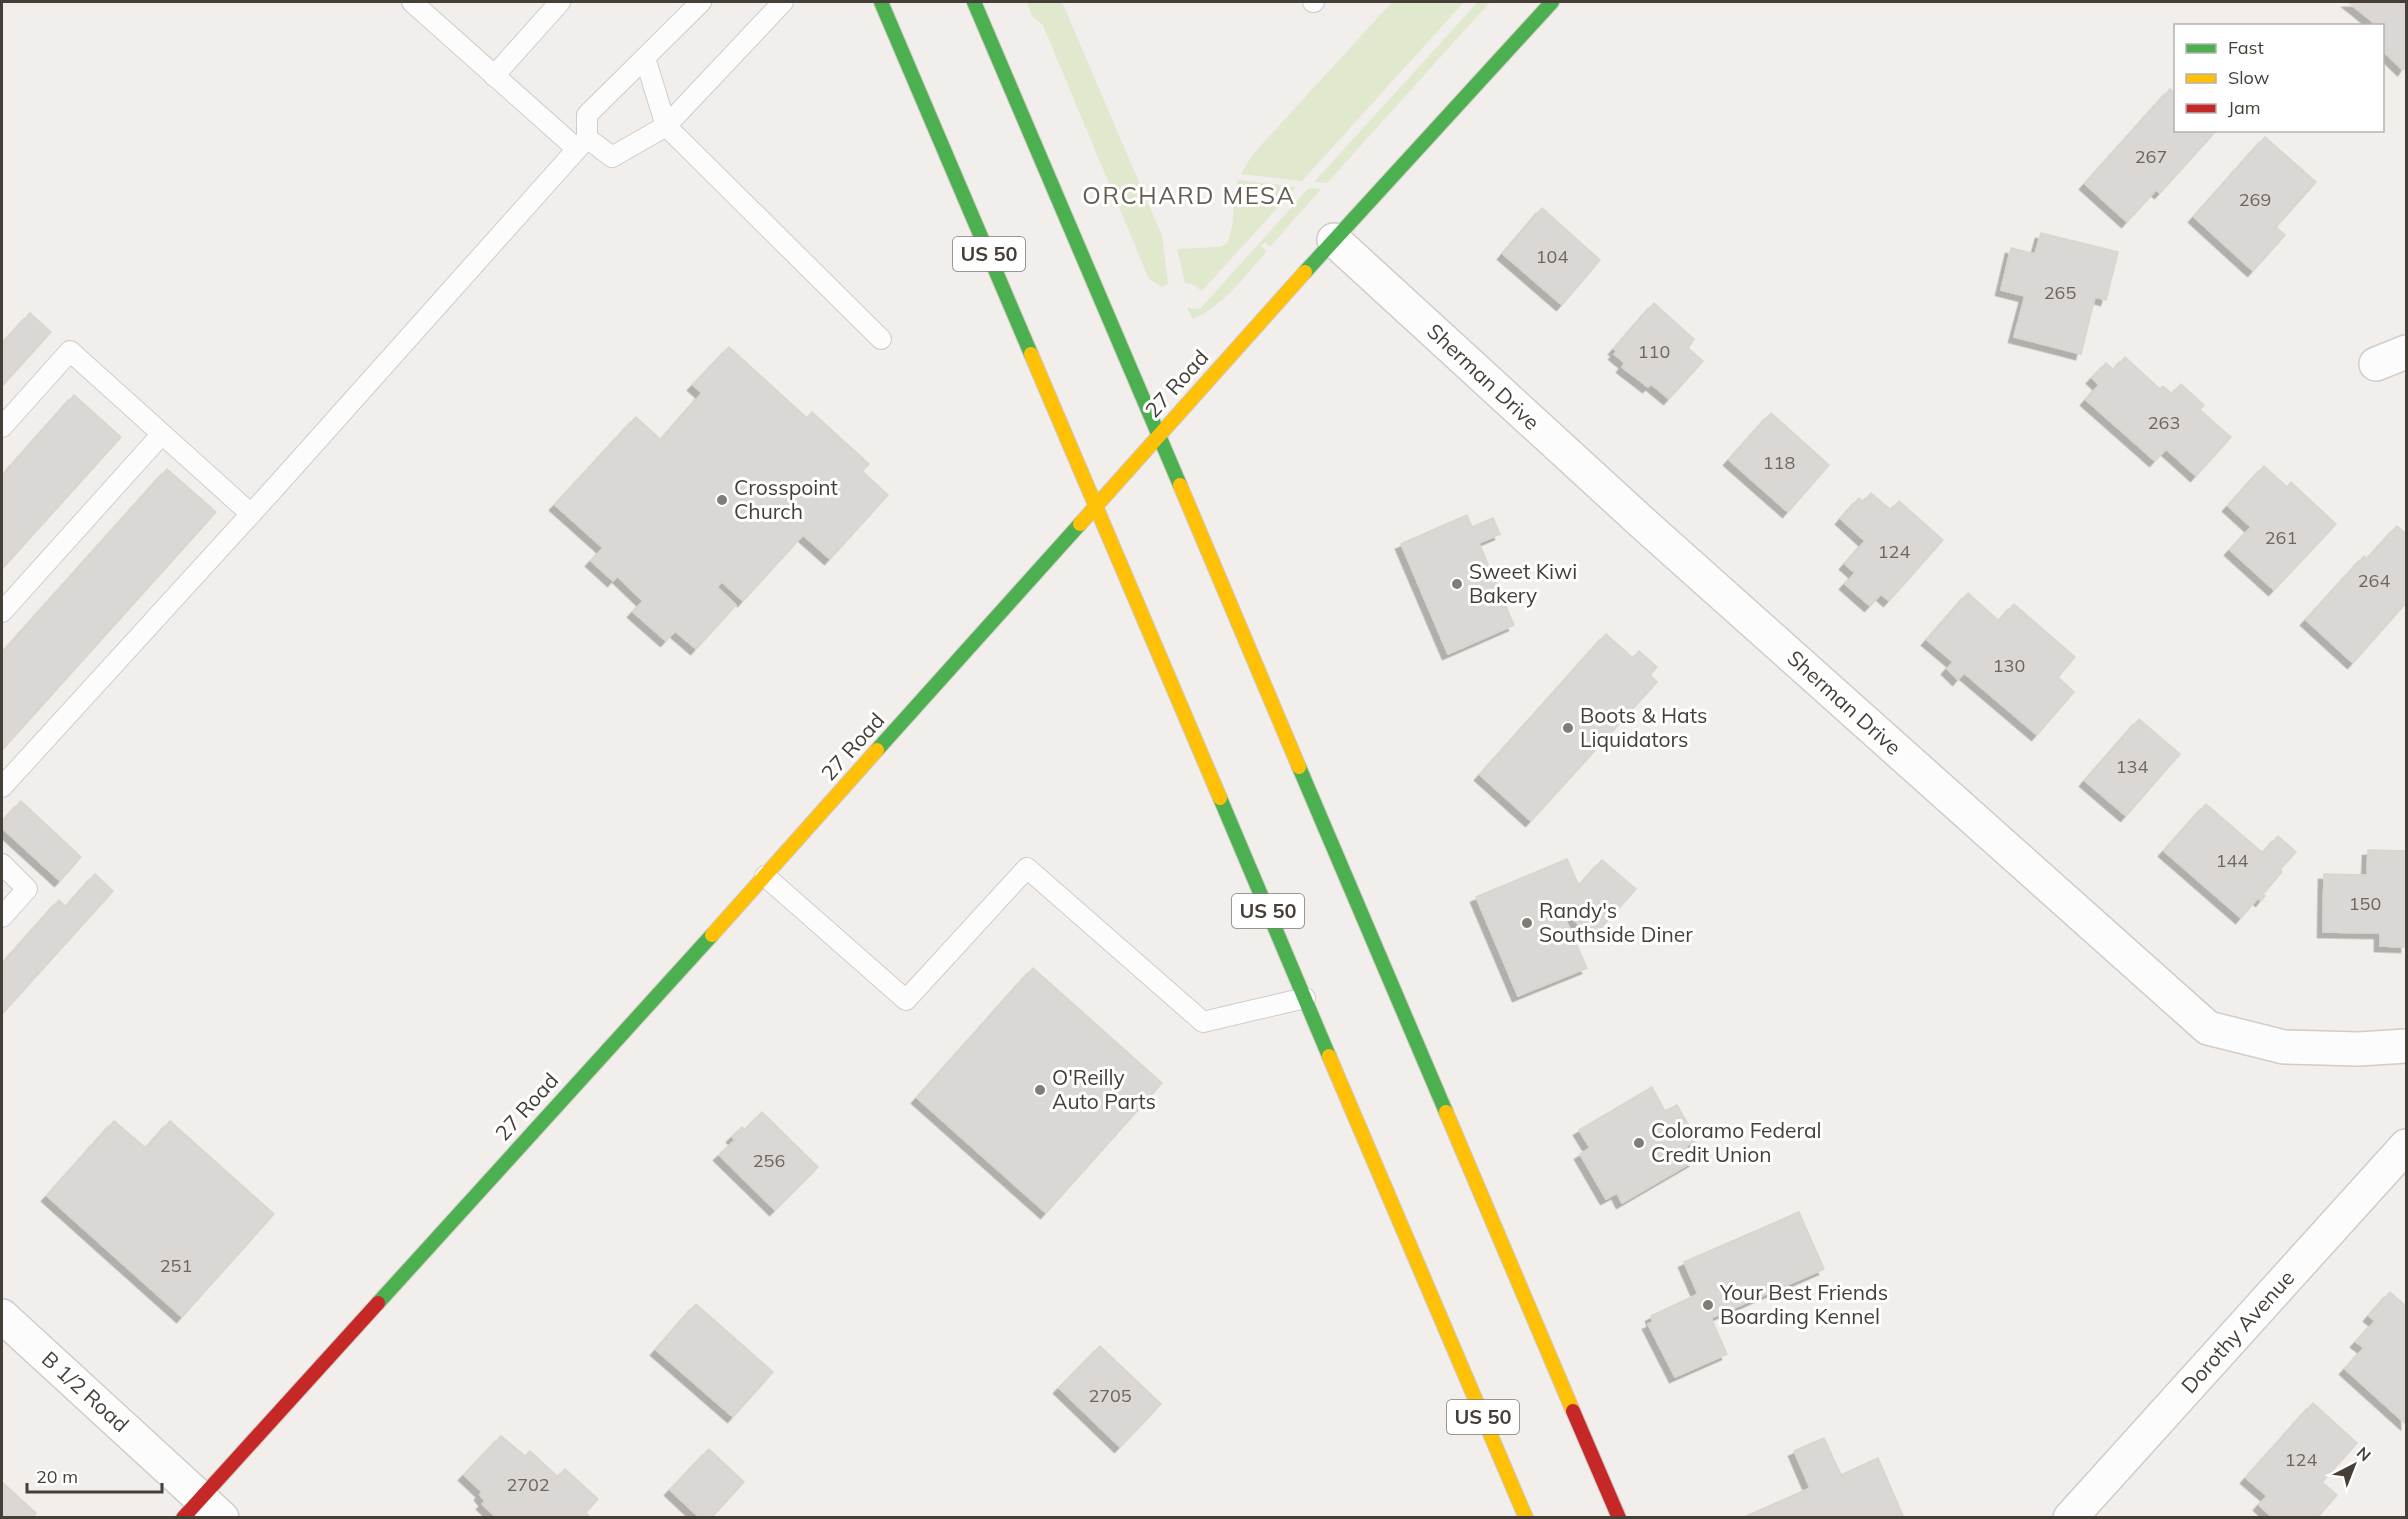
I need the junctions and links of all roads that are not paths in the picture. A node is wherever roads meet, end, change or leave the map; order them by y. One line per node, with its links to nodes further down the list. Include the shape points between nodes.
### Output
1 (412, 2): 9 (lane)
2 (561, 2): 9 (lane)
3 (701, 2): 8 (lane)
4 (783, 2): 10 (lane)
5 (881, 2): 19 (main road, US 50)
6 (974, 2): 18 (main road)
7 (1552, 2): 12 (main road, 27 Road)
8 (645, 58): 10 (lane); 11 (lane, via 587,115)
9 (494, 76): 11 (lane)
10 (666, 126): 11 (lane, via 612,157); 13 (lane)
11 (582, 143): 20 (lane)
12 (1334, 240): 18 (main road, 27 Road); 27 (street, Sherman Drive, via 1646,526 2208,1028 2284,1047)
13 (881, 339)
14 (2406, 352): 15 (street)
15 (2376, 364)
16 (2, 427): 17 (lane, via 70,351)
17 (162, 434): 20 (lane); 21 (lane)
18 (1159, 436): 19 (main road, 27 Road); 34 (main road)
19 (1096, 507): 24 (main road, 27 Road); 26 (main road, US 50)
20 (250, 514): 22 (lane)
21 (2, 612)
22 (2, 787)
23 (2, 864): 25 (lane, via 27,889)
24 (765, 876): 26 (lane, via 906,1000 1027,868 1203,1022); 32 (main road, 27 Road)
25 (2, 917)
26 (1305, 998): 30 (main road, US 50)
27 (2406, 1046)
28 (2406, 1146): 35 (street, Dorothy Avenue)
29 (2, 1316): 32 (street, B 1/2 Road)
30 (1440, 1316): 31 (main road); 33 (main road, US 50)
31 (1487, 1461)
32 (202, 1511)
33 (1526, 1518)
34 (1619, 1518)
35 (2070, 1518)

